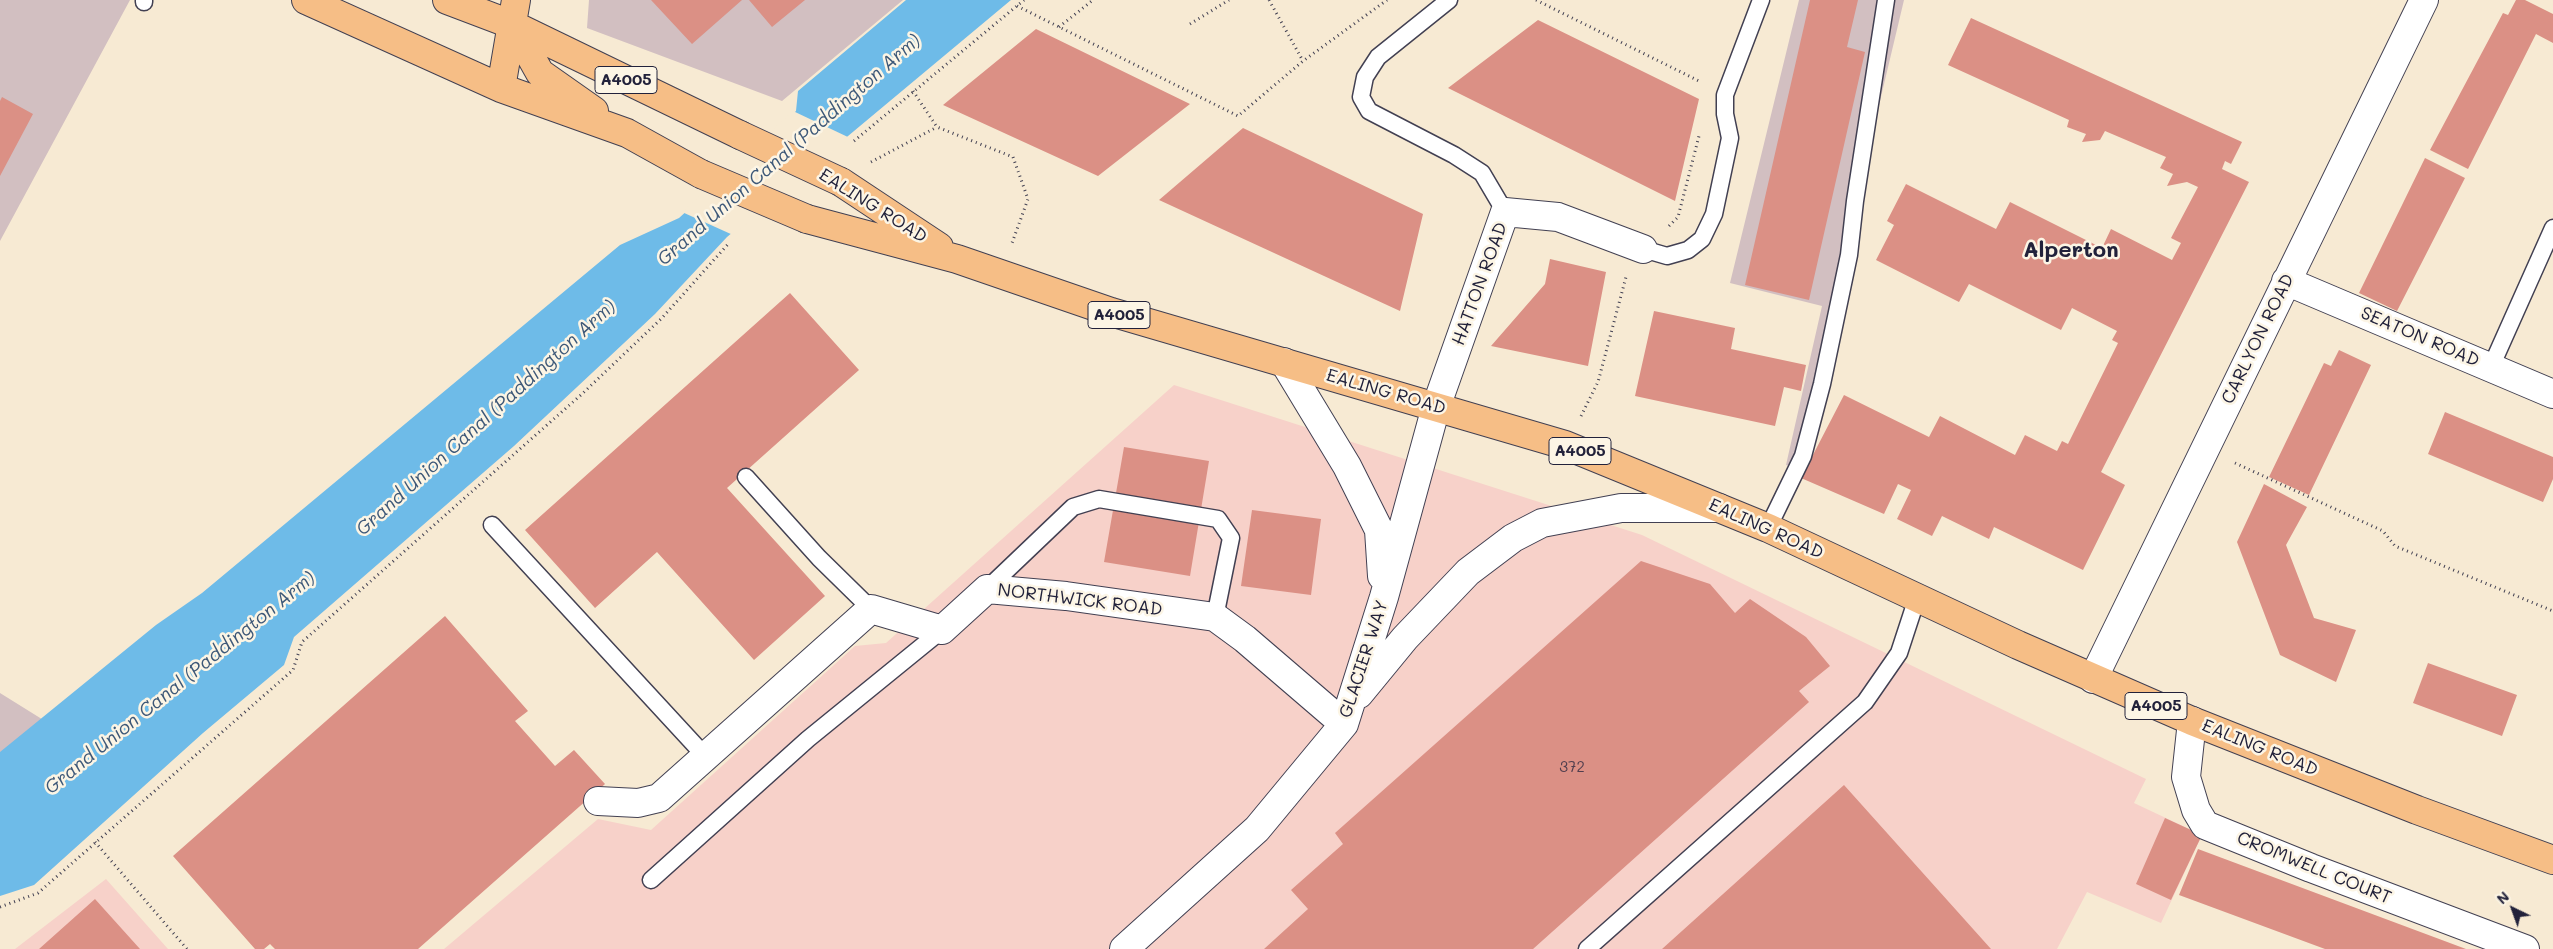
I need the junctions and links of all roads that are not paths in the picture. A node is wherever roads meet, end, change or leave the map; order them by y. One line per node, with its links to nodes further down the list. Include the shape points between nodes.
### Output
1 (447, 0): 7 (main road, A4005)
2 (1449, 0): 10 (lane, via 1378,57 1365,77 1362,96 1369,111 1482,173)
3 (1761, 0): 12 (lane, via 1725,95 1730,138 1714,214 1702,239 1688,250 1667,256)
4 (1886, 0): 22 (lane, via 1849,255 1822,384 1803,456)
5 (2424, 0): 14 (street, CARLYON ROAD)
6 (312, 1): 8 (main road, A4005)
7 (514, 13): 8 (main road); 9 (main road, via 540,73); 13 (main road, EALING ROAD / A4005, bridge, via 740,135 842,182)
8 (501, 88): 9 (main road, EALING ROAD / A4005)
9 (627, 133): 13 (main road, EALING ROAD / A4005, bridge, via 702,174 806,219)
10 (1505, 212): 12 (street, HATTON ROAD, via 1558,218); 18 (street, HATTON ROAD)
11 (2553, 228): 16 (lane)
12 (1643, 249)
13 (957, 259): 15 (main road, EALING ROAD / A4005, via 1111,312)
14 (2286, 281): 16 (street, SEATON ROAD); 29 (street, CARLYON ROAD)
15 (1284, 362): 18 (main road, EALING ROAD / A4005); 24 (street, via 1347,466 1379,530)
16 (2491, 367): 17 (street, SEATON ROAD)
17 (2553, 394)
18 (1436, 407): 20 (main road, EALING ROAD / A4005, via 1565,445); 24 (street, GLACIER WAY)
19 (746, 477): 26 (lane, via 819,558)
20 (1719, 508): 22 (main road, EALING ROAD / A4005); 30 (street, via 1621,508 1542,523 1513,538 1468,572 1446,594 1405,638)
21 (492, 525): 32 (lane)
22 (1768, 528): 25 (main road, EALING ROAD / A4005)
23 (987, 589): 27 (street, NORTHWICK ROAD, via 1066,596); 27 (lane, via 1073,508 1099,500 1218,518 1231,538); 28 (street, NORTHWICK ROAD)
24 (1384, 598): 30 (street, GLACIER WAY)
25 (1917, 598): 29 (main road, EALING ROAD / A4005); 37 (lane, via 1900,652 1865,702)
26 (871, 609): 28 (street); 32 (street)
27 (1215, 617): 30 (street, NORTHWICK ROAD)
28 (942, 630): 35 (lane, via 808,739)
29 (2093, 679): 31 (main road, EALING ROAD / A4005)
30 (1347, 714): 36 (street, GLACIER WAY, via 1257,830)
31 (2192, 721): 34 (main road, EALING ROAD / A4005); 38 (street, CROMWELL COURT, via 2186,776 2196,810 2205,824)
32 (705, 756): 33 (street, via 659,798 638,803)
33 (598, 800)
34 (2553, 860)
35 (651, 880)
36 (1124, 949)
37 (1587, 949)
38 (2525, 949)

